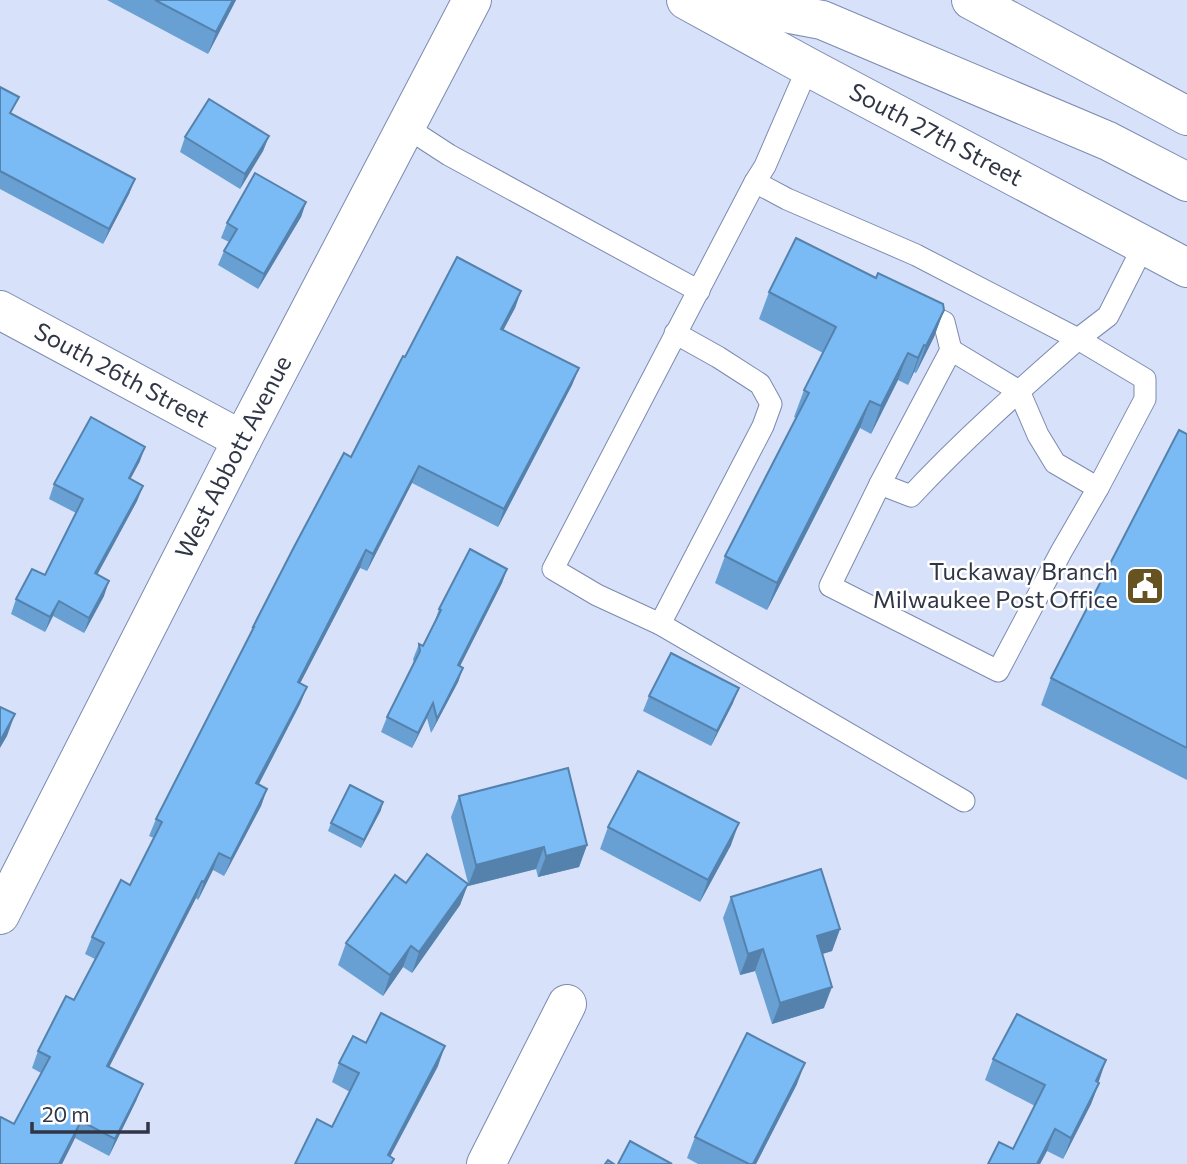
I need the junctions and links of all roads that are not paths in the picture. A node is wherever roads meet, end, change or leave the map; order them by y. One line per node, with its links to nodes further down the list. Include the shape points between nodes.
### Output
1 (472, 0): 7 (street, West Abbott Avenue)
2 (686, 0): 5 (street, South 27th Street)
3 (715, 0): 9 (street, via 822,20 1108,141)
4 (971, 0): 6 (street)
5 (808, 67): 8 (lane); 10 (street, South 27th Street)
6 (1187, 116)
7 (406, 127): 12 (lane, via 449,155); 19 (street, West Abbott Avenue)
8 (755, 182): 12 (lane); 16 (lane, via 916,255)
9 (1187, 183)
10 (1144, 246): 11 (street, South 27th Street); 16 (lane, via 1108,316)
11 (1187, 268)
12 (699, 290): 15 (lane)
13 (897, 299): 17 (lane, via 944,322)
14 (0, 310): 19 (street, South 26th Street)
15 (675, 334): 22 (lane, via 760,384 771,404); 22 (lane, via 552,569)
16 (1078, 339): 18 (lane); 21 (lane, via 1145,379 1145,399)
17 (951, 350): 18 (lane); 20 (lane)
18 (1019, 391): 20 (lane, via 911,495); 21 (lane, via 1055,463)
19 (242, 440): 24 (street, West Abbott Avenue)
20 (880, 484): 21 (lane, via 830,586 998,671)
21 (1098, 488)
22 (660, 624): 23 (lane)
23 (964, 801)
24 (0, 915)
25 (567, 1004): 26 (street)
26 (486, 1164)

